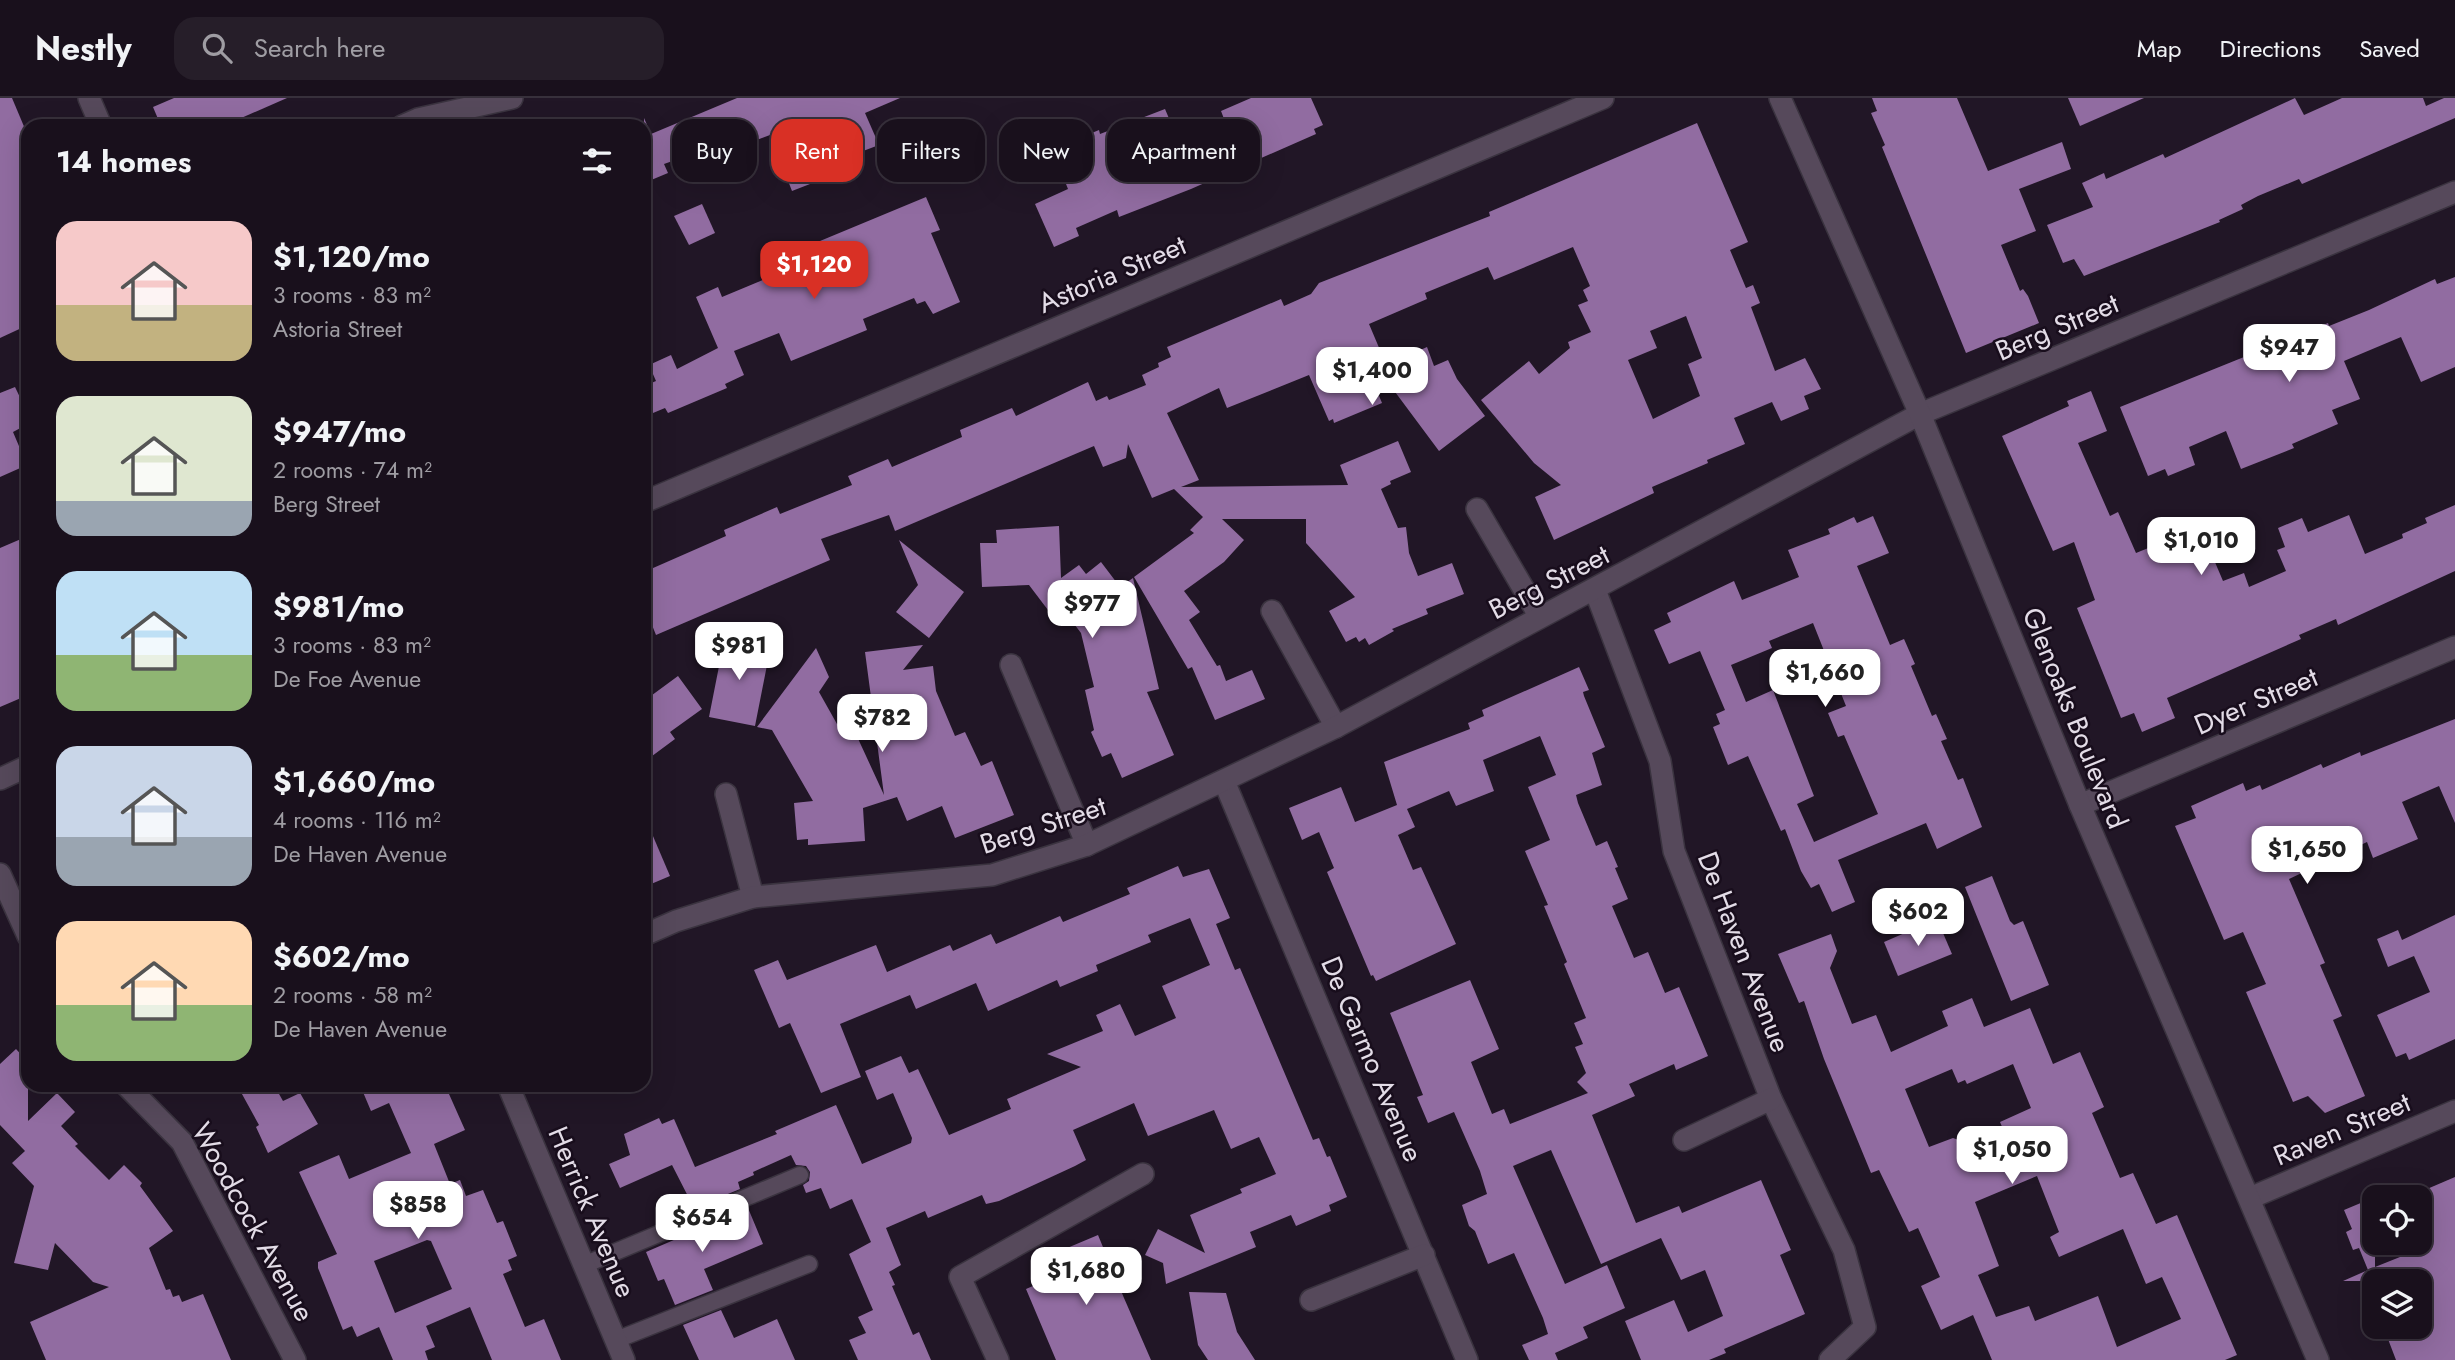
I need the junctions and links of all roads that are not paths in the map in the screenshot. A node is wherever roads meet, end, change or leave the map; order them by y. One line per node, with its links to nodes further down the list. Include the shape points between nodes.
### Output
1 (89, 98): 5 (street)
2 (512, 98): 6 (street)
3 (1603, 98): 9 (street, Astoria Street)
4 (1780, 98): 8 (street, Glenoaks Boulevard)
5 (98, 119)
6 (418, 119)
7 (2455, 192): 8 (street, Berg Street)
8 (1920, 414): 11 (street, Berg Street); 21 (street, Glenoaks Boulevard)
9 (651, 499)
10 (1477, 509): 13 (street)
11 (1595, 590): 13 (street, Berg Street); 29 (street, De Haven Avenue, via 1660,761 1674,851)
12 (1272, 611): 16 (street)
13 (1540, 617): 16 (street, Berg Street)
14 (2455, 647): 21 (street, Dyer Street)
15 (1011, 665): 22 (street)
16 (1336, 727): 19 (street, Berg Street)
17 (21, 769): 18 (street)
18 (0, 779)
19 (1224, 781): 22 (street, Berg Street); 35 (street, De Garmo Avenue)
20 (726, 793): 24 (street)
21 (2080, 805): 34 (street, Glenoaks Boulevard)
22 (1087, 845): 24 (street, Berg Street, via 992,875)
23 (0, 874): 25 (street)
24 (752, 897): 26 (street, Berg Street)
25 (21, 920)
26 (651, 932)
27 (133, 1092): 40 (street, Woodcock Avenue, via 182,1142)
28 (511, 1092): 37 (street, Herrick Avenue)
29 (1771, 1099): 31 (street); 44 (street, De Haven Avenue, via 1844,1250 1865,1327)
30 (2455, 1111): 34 (street, Raven Street)
31 (1684, 1140)
32 (1143, 1174): 42 (street, via 960,1277)
33 (800, 1175): 37 (lane)
34 (2250, 1198): 45 (street, Glenoaks Boulevard)
35 (1424, 1255): 38 (street); 43 (street, De Garmo Avenue)
36 (809, 1264): 39 (lane)
37 (584, 1265): 39 (street, Herrick Avenue)
38 (1311, 1300)
39 (616, 1340): 41 (street, Herrick Avenue)
40 (295, 1360)
41 (624, 1360)
42 (998, 1360)
43 (1467, 1360)
44 (1830, 1360)
45 (2318, 1360)

